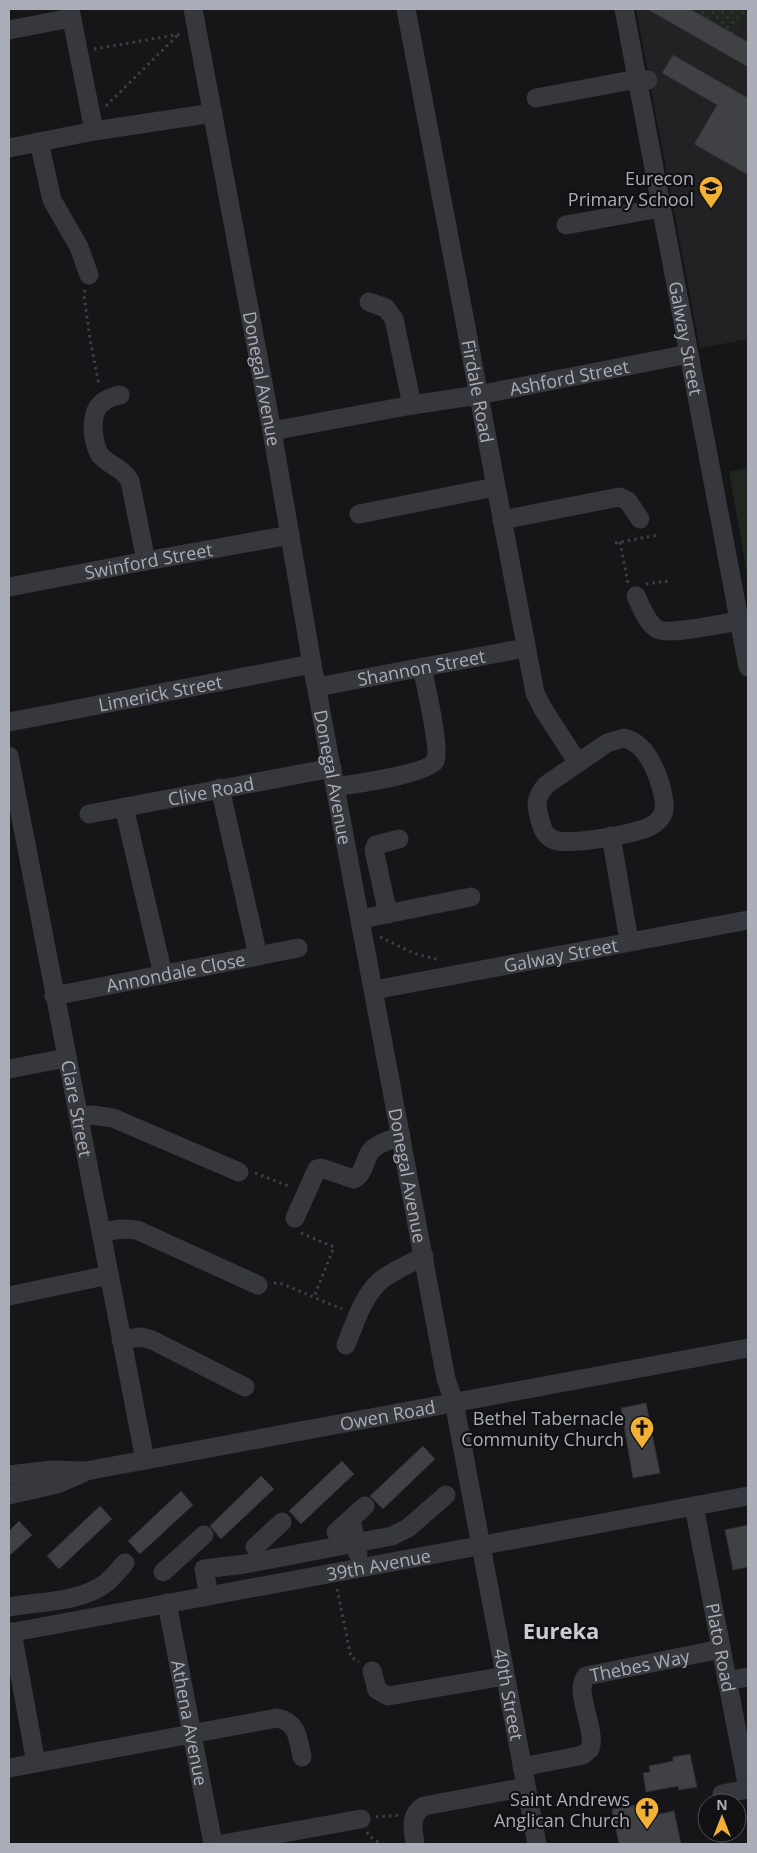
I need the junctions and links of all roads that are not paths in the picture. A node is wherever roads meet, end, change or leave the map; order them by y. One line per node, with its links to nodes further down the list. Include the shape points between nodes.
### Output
1 (193, 9): 8 (street, Donegal Avenue)
2 (406, 9): 17 (street, Firdale Road)
3 (624, 9): 6 (street, Galway Street)
4 (70, 13): 5 (street); 9 (street)
5 (9, 30)
6 (643, 79): 7 (street); 12 (street, Galway Street)
7 (536, 98)
8 (212, 113): 9 (street); 20 (street, Donegal Avenue)
9 (94, 131): 10 (street)
10 (39, 142): 11 (street); 14 (street, via 52,200 79,247)
11 (9, 148)
12 (661, 208): 13 (street); 16 (street, Galway Street)
13 (566, 225)
14 (89, 275)
15 (369, 302): 19 (street, via 386,308 394,320)
16 (689, 354): 17 (street, Ashford Street); 29 (street, Galway Street)
17 (478, 395): 19 (street, Ashford Street); 21 (street, Firdale Road)
18 (111, 398): 26 (street, via 98,407 93,418 96,447 101,456 125,472 130,480)
19 (412, 405): 20 (street, Ashford Street)
20 (272, 431): 25 (street, Donegal Avenue)
21 (495, 487): 22 (street); 24 (street, Firdale Road)
22 (359, 514)
23 (640, 518): 24 (street, via 628,501 619,497)
24 (502, 520): 30 (street, Firdale Road)
25 (290, 536): 26 (street, Swinford Street); 31 (street, Donegal Avenue)
26 (146, 560): 27 (street, Swinford Street)
27 (9, 587)
28 (632, 592): 29 (street, via 659,630 681,631)
29 (740, 621): 33 (street, Galway Street)
30 (525, 648): 32 (street, Shannon Street); 37 (street, Firdale Road, via 538,700)
31 (312, 664): 34 (street, Donegal Avenue); 35 (street, Limerick Street)
32 (422, 667): 34 (street, Shannon Street); 40 (street, via 436,760 419,771)
33 (748, 667)
34 (317, 687): 38 (street, Donegal Avenue)
35 (9, 722)
36 (9, 756): 45 (street, Clare Street)
37 (578, 763): 43 (street, via 538,794 536,804 542,828 550,838 559,842); 43 (street, via 607,743 624,738 637,744 656,772 663,802 662,816 647,828)
38 (332, 768): 39 (street, Clive Road); 40 (street, Donegal Avenue)
39 (220, 788): 41 (street, Clive Road); 52 (street)
40 (336, 788): 48 (street, Donegal Avenue)
41 (124, 807): 42 (street, Clive Road); 53 (street)
42 (89, 814)
43 (611, 836): 50 (street)
44 (399, 839): 47 (street, via 379,843 374,850)
45 (17, 843): 55 (street, Clare Street)
46 (471, 897): 47 (street)
47 (388, 914): 48 (street)
48 (361, 919): 54 (street, Donegal Avenue)
49 (748, 920): 50 (street, Galway Street)
50 (629, 941): 54 (street, Galway Street)
51 (298, 948): 52 (street, Annondale Close)
52 (258, 956): 53 (street, Annondale Close)
53 (163, 974): 55 (street, Annondale Close)
54 (374, 990): 59 (street, Donegal Avenue)
55 (54, 996): 56 (street, Clare Street)
56 (66, 1058): 57 (street); 58 (street, Clare Street)
57 (9, 1069)
58 (78, 1116): 60 (street, via 113,1118); 62 (street, Clare Street)
59 (402, 1136): 61 (street, via 370,1151 357,1178 318,1169); 63 (street, Donegal Avenue)
60 (240, 1172)
61 (295, 1218)
62 (101, 1232): 64 (street, Clare Street); 65 (street, via 137,1230)
63 (424, 1256): 68 (street, via 380,1281 367,1296); 71 (street, Donegal Avenue, via 446,1379)
64 (109, 1275): 66 (street); 67 (street, Clare Street)
65 (258, 1285)
66 (9, 1296)
67 (121, 1340): 70 (street, via 152,1340); 72 (street, Clare Street)
68 (346, 1344)
69 (748, 1348): 71 (street, Owen Road)
70 (245, 1387)
71 (454, 1402): 72 (street, Owen Road); 82 (street, Donegal Avenue)
72 (145, 1460): 73 (street, Owen Road)
73 (86, 1471): 74 (street, Owen Road, via 52,1470); 75 (street, Owen Road, via 57,1484)
74 (9, 1475)
75 (9, 1495)
76 (446, 1495): 81 (street, via 399,1533)
77 (748, 1496): 78 (street, 39th Avenue)
78 (694, 1506): 82 (street, 39th Avenue); 96 (street, Plato Road)
79 (336, 1532): 81 (street, via 358,1512)
80 (204, 1535): 84 (street)
81 (356, 1543): 85 (street); 87 (street)
82 (481, 1545): 87 (street, 39th Avenue); 98 (street, 40th Street)
83 (255, 1547): 85 (street, via 278,1526)
84 (189, 1548): 88 (street); 89 (street)
85 (278, 1557): 88 (street)
86 (126, 1563): 91 (street, via 97,1589 77,1597)
87 (360, 1568): 90 (street, 39th Avenue)
88 (204, 1569): 90 (street)
89 (163, 1572)
90 (209, 1596): 92 (street, 39th Avenue)
91 (35, 1603): 93 (street); 94 (street)
92 (167, 1603): 94 (street, 39th Avenue); 101 (street, Athena Avenue)
93 (9, 1607)
94 (40, 1627): 95 (street, 39th Avenue)
95 (10, 1632): 103 (street)
96 (721, 1649): 100 (street, Plato Road); 104 (street, Thebes Way, via 586,1676 581,1685 590,1749 583,1755)
97 (372, 1671): 98 (street, via 377,1690 388,1696)
98 (505, 1676): 104 (street, 40th Street)
99 (748, 1677): 100 (street)
100 (727, 1681): 107 (street, Plato Road)
101 (192, 1734): 102 (street, via 283,1719 297,1732); 103 (street); 110 (street, Athena Avenue)
102 (302, 1757)
103 (36, 1763): 105 (street)
104 (522, 1767): 106 (street, 40th Street)
105 (9, 1768)
106 (526, 1788): 112 (street, via 420,1808 412,1824); 113 (street, 40th Street)
107 (748, 1789): 108 (street, Plato Road)
108 (727, 1793)
109 (361, 1819): 111 (street)
110 (213, 1844)
111 (223, 1844)
112 (415, 1844)
113 (536, 1844)

